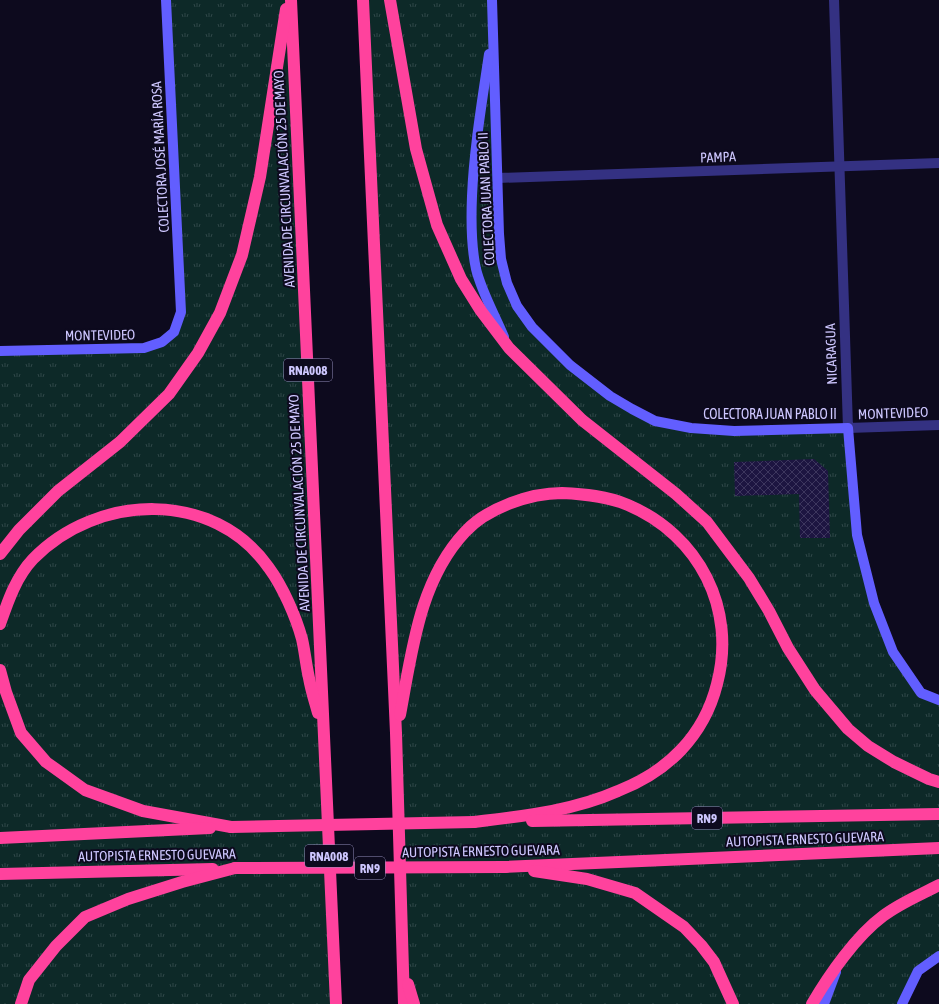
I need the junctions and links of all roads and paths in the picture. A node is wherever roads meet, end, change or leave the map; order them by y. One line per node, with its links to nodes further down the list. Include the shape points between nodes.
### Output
1 (166, 0): 12 (main road, COLECTORA JOSÉ MARÍA ROSA)
2 (288, 0): 17 (highway, via 260,177 242,255 220,313 198,353 169,394 120,442 58,491 19,530)
3 (291, 0): 22 (highway, AVENIDA DE CIRCUNVALACIÓN 25 DE MAYO / RNA008)
4 (363, 0): 21 (highway)
5 (390, 0): 13 (highway, via 416,148 438,225 461,279)
6 (492, 0): 8 (main road, COLECTORA JUAN PABLO II)
7 (834, 0): 10 (street, NICARAGUA)
8 (493, 26): 11 (main road, COLECTORA JUAN PABLO II); 13 (main road, via 476,147 471,214 472,243 482,288)
9 (939, 164): 10 (street, PAMPA)
10 (839, 167): 11 (street, PAMPA); 16 (street, NICARAGUA)
11 (498, 178): 16 (main road, COLECTORA JUAN PABLO II, via 501,259 507,283 517,306 532,327 570,366 610,396 655,420 691,428 734,431)
12 (181, 312): 14 (main road, MONTEVIDEO, via 174,332 162,342 144,348)
13 (509, 348): 23 (highway, via 582,420 676,494 707,522 749,578 815,690 848,729 868,746 894,762)
14 (0, 351)
15 (939, 425): 16 (street, MONTEVIDEO)
16 (848, 428): 20 (main road, NICARAGUA, via 857,535 874,603 892,652 921,693)
17 (0, 554)
18 (0, 624): 22 (highway, via 13,589 32,560 47,546 83,524 130,511 150,509 172,510 212,521 246,543 261,557 278,582 296,619)
19 (0, 670): 26 (highway, via 21,733 46,762 85,790 143,811)
20 (939, 700)
21 (396, 732): 25 (highway, via 416,630 436,574 450,550 465,531 479,519 532,496 578,493 626,504 647,514 673,532 703,568 712,586 723,629 720,674 706,716 695,734 665,765 604,797 542,813); 35 (highway)
22 (324, 740): 36 (highway, AVENIDA DE CIRCUNVALACIÓN 25 DE MAYO / RNA008)
23 (939, 782)
24 (939, 814): 25 (highway, AUTOPISTA ERNESTO GUEVARA / RN9)
25 (474, 822): 26 (highway, AUTOPISTA ERNESTO GUEVARA / RN9, bridge)
26 (231, 827): 27 (highway, AUTOPISTA ERNESTO GUEVARA / RN9)
27 (0, 838)
28 (939, 848): 29 (highway, AUTOPISTA ERNESTO GUEVARA / RN9)
29 (505, 867): 30 (highway, AUTOPISTA ERNESTO GUEVARA / RN9, bridge); 42 (highway, via 587,879 636,893 684,927 701,945 714,962)
30 (235, 868): 31 (highway, AUTOPISTA ERNESTO GUEVARA / RN9); 37 (highway, via 128,899 85,917 56,946 29,980)
31 (0, 874)
32 (939, 885): 34 (highway, via 903,902 882,917 864,933)
33 (939, 956): 45 (main road, via 918,971)
34 (838, 965): 43 (highway); 44 (main road)
35 (402, 967): 40 (highway); 41 (highway)
36 (335, 972): 38 (highway); 39 (highway, AVENIDA DE CIRCUNVALACIÓN 25 DE MAYO / RNA008)
37 (21, 1004)
38 (328, 1004)
39 (336, 1004)
40 (404, 1004)
41 (414, 1004)
42 (733, 1004)
43 (812, 1004)
44 (824, 1004)
45 (902, 1004)

